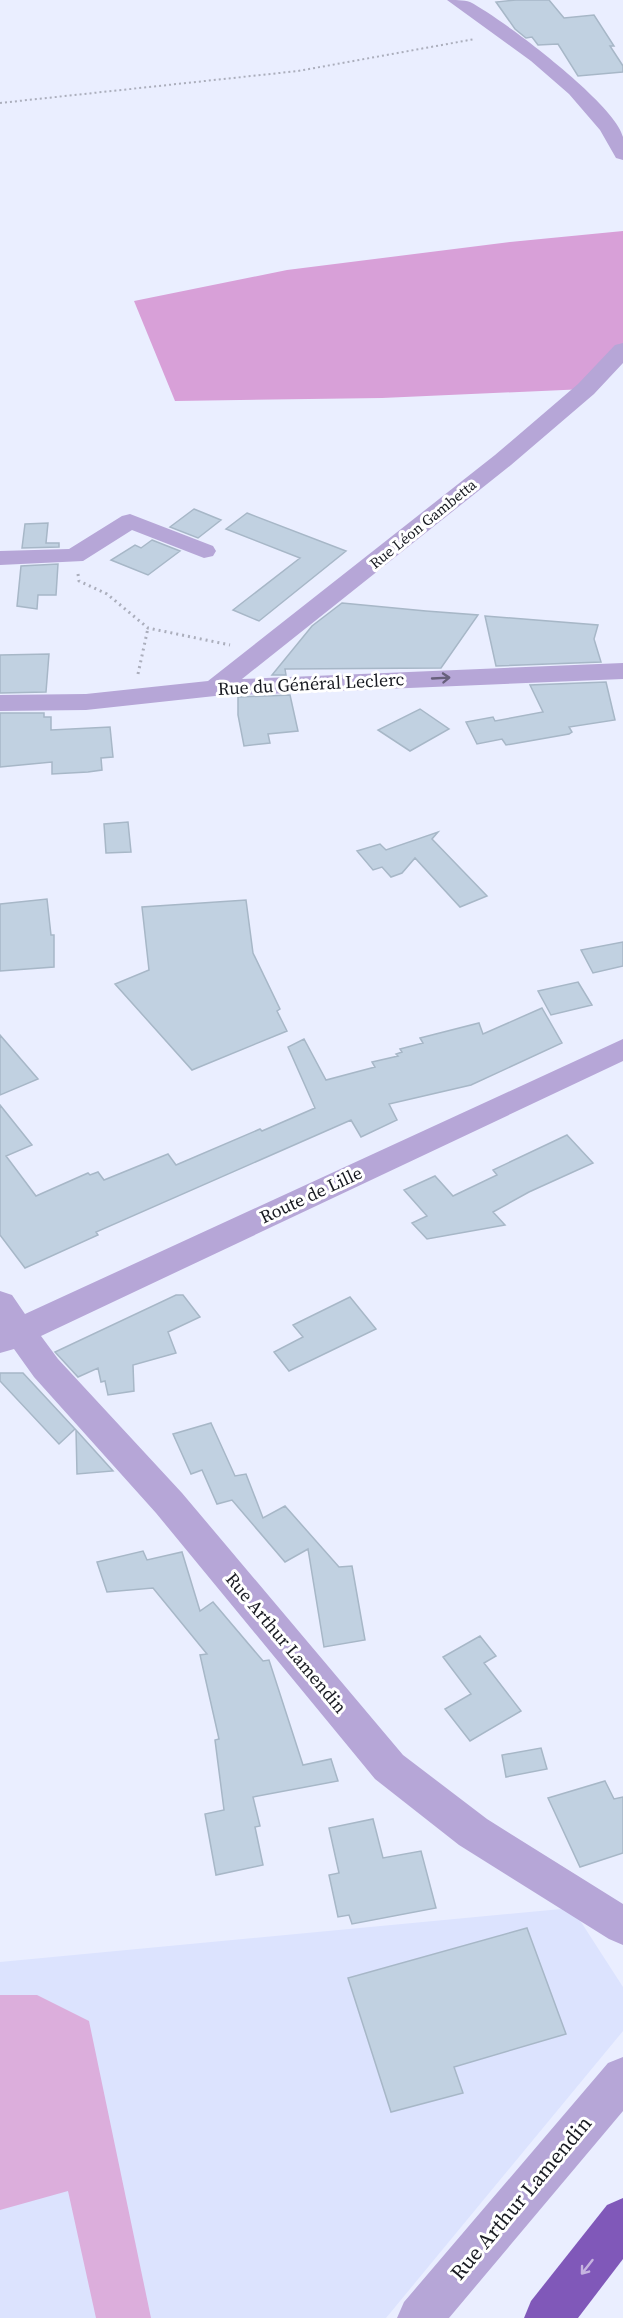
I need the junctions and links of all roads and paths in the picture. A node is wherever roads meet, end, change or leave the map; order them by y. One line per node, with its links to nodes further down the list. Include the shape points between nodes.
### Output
1 (456, 0): 2 (street)
2 (502, 32): 3 (path, via 383,58 234,80); 4 (street, via 578,94 607,125)
3 (0, 103)
4 (623, 154)
5 (623, 350): 12 (street, Rue Léon Gambetta, via 586,389 503,460)
6 (204, 551): 7 (street, via 130,521)
7 (74, 556): 8 (street); 9 (path, via 79,581 107,594)
8 (0, 558)
9 (148, 628): 10 (path); 13 (path)
10 (237, 646)
11 (623, 671): 12 (street, Rue du Général Leclerc, one-way to 11)
12 (215, 688): 13 (street, Rue du Général Leclerc)
13 (133, 697): 14 (street, Rue du Général Leclerc)
14 (0, 703)
15 (623, 1049): 16 (street, Route de Lille)
16 (7, 1325): 17 (street, Rue Arthur Lamendin, via 169,1503 389,1767 474,1832)
17 (623, 1926)
18 (623, 2078): 20 (street, Rue Arthur Lamendin)
19 (623, 2221): 21 (highway, one-way to 21)
20 (420, 2318)
21 (548, 2318)

